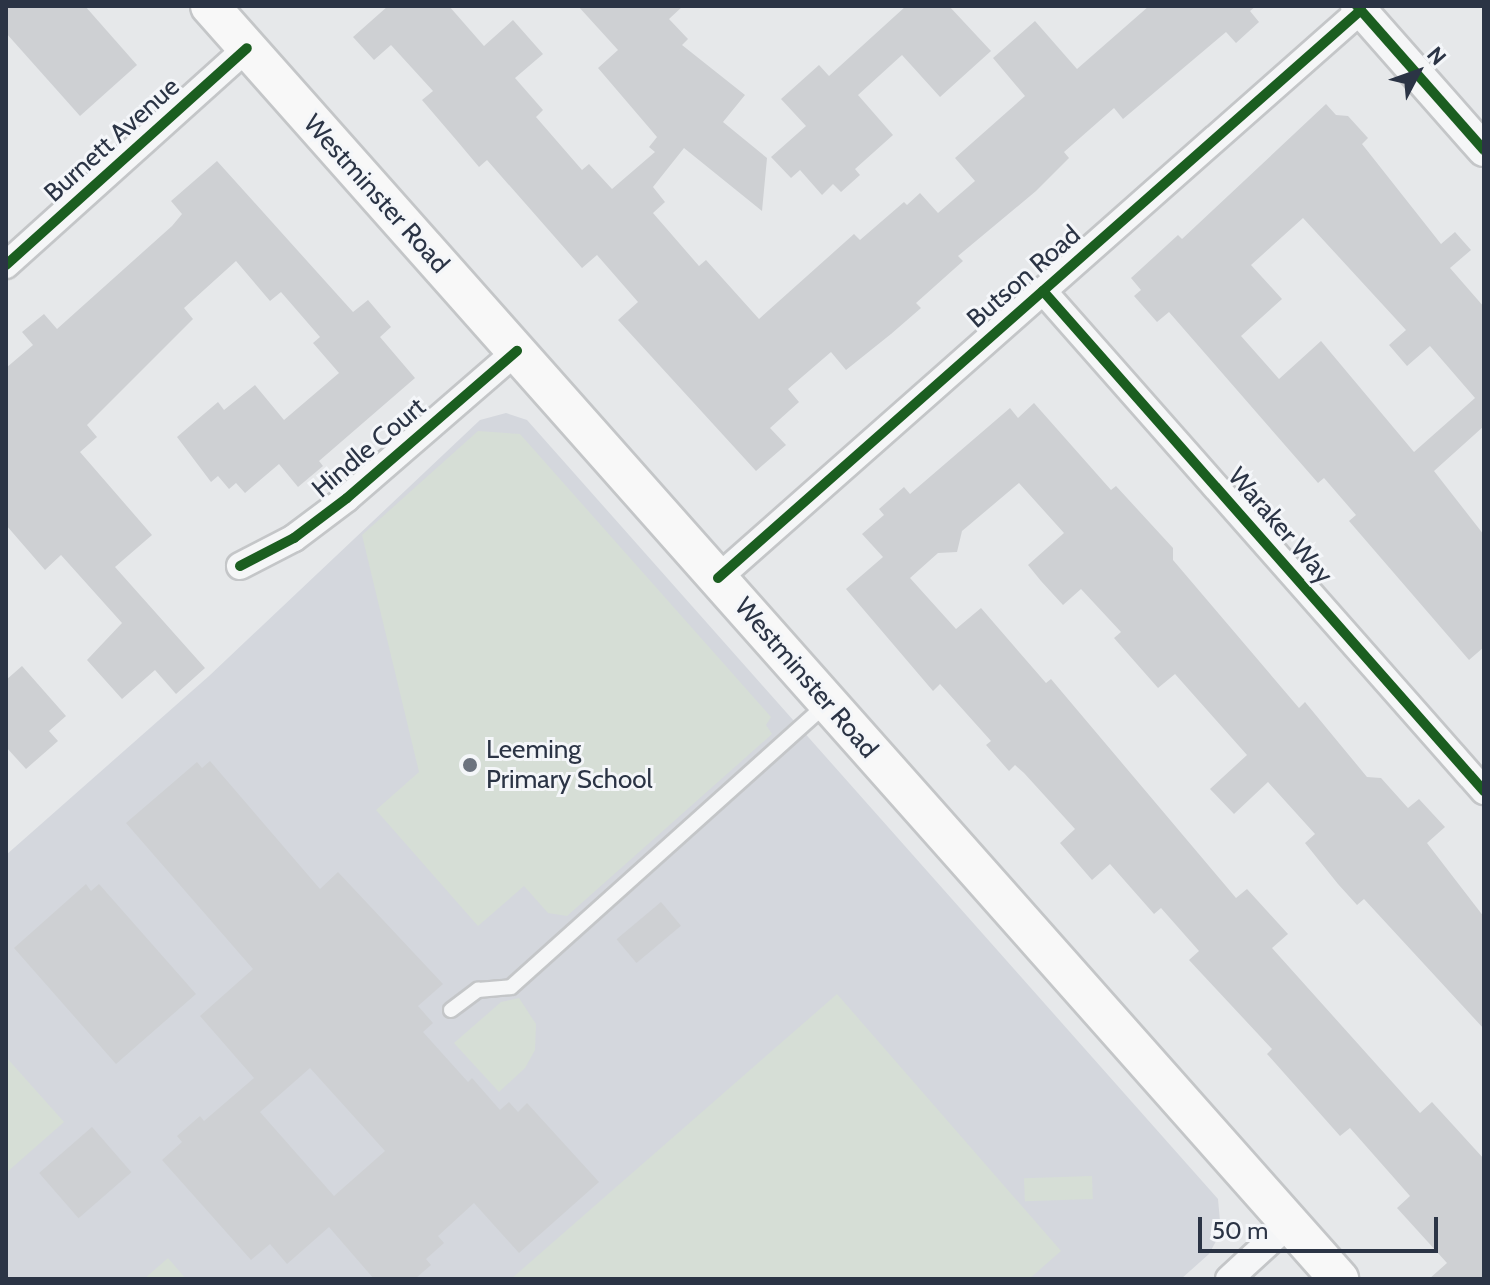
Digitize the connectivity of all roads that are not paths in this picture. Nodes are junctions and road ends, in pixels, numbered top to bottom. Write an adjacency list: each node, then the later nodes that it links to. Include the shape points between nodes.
1 (210, 6): 3 (main road, Westminster Road)
2 (1359, 8): 4 (street); 6 (street, Butson Road)
3 (247, 48): 5 (street, Burnett Avenue); 7 (main road, Westminster Road)
4 (1484, 150)
5 (6, 265)
6 (1043, 291): 9 (street, Butson Road); 11 (street, Waraker Way)
7 (517, 351): 8 (street, Hindle Court, via 347,498 294,538); 9 (main road, Westminster Road)
8 (240, 566)
9 (718, 578): 10 (main road, Westminster Road)
10 (827, 702): 12 (lane, via 511,987 478,990); 13 (main road, Westminster Road)
11 (1484, 791)
12 (451, 1010)
13 (1290, 1223): 14 (street); 15 (main road, Westminster Road)
14 (1229, 1279)
15 (1339, 1279)

